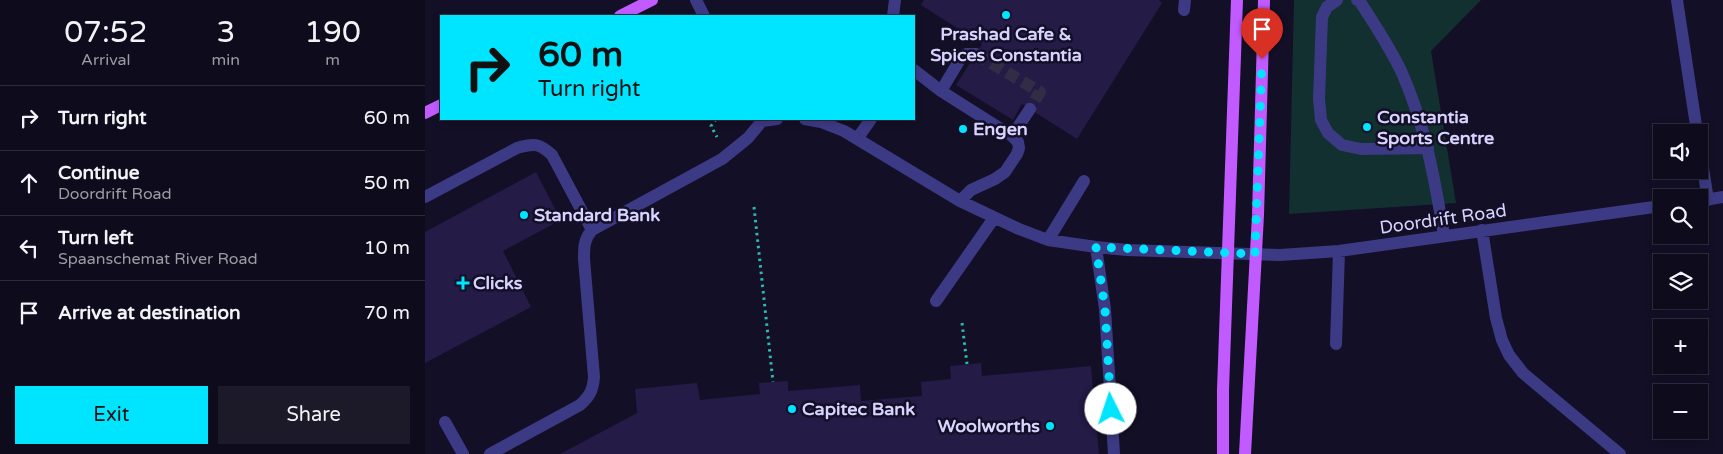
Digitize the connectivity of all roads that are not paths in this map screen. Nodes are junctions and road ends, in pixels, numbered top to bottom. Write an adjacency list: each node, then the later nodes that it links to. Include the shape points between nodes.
1 (652, 0): 9 (main road)
2 (696, 0): 10 (street)
3 (895, 0): 11 (street)
4 (1237, 0): 38 (main road)
5 (1264, 0): 39 (main road)
6 (1337, 0): 24 (street, via 1327,6 1322,17 1319,99 1321,120 1328,133 1342,145 1361,149)
7 (1357, 0): 24 (street, via 1402,72)
8 (1677, 0): 21 (street)
9 (622, 15)
10 (704, 15)
11 (893, 15)
12 (976, 54): 14 (street, via 962,56)
13 (915, 71): 14 (street)
14 (941, 91): 22 (street)
15 (440, 106): 17 (main road)
16 (1030, 110): 22 (street)
17 (425, 113)
18 (762, 120): 32 (street, via 737,148 722,159)
19 (809, 120): 23 (street, Doordrift Road, via 829,125)
20 (870, 120): 23 (street)
21 (1696, 124)
22 (1012, 136): 29 (street, via 1019,148 1005,172 971,190)
23 (857, 139): 29 (street, Doordrift Road)
24 (1428, 148): 34 (street)
25 (1084, 181): 35 (street)
26 (425, 197): 32 (street, via 517,148 541,145 552,155)
27 (1723, 197): 28 (street)
28 (1708, 199)
29 (960, 202): 31 (street, Doordrift Road)
30 (1653, 207): 33 (street, Doordrift Road)
31 (994, 218): 35 (street, Doordrift Road); 40 (street)
32 (592, 230): 44 (street, via 587,236 583,258 594,377 589,397)
33 (1482, 230): 34 (street, Doordrift Road); 48 (street, via 1496,318 1509,355 1537,386)
34 (1444, 236): 37 (street, Doordrift Road)
35 (1048, 240): 36 (street, Doordrift Road)
36 (1096, 247): 38 (street, Doordrift Road); 45 (street, via 1105,309)
37 (1339, 251): 39 (street, Doordrift Road); 41 (street)
38 (1228, 254): 39 (street, Doordrift Road); 46 (main road)
39 (1255, 254): 47 (main road)
40 (936, 301)
41 (1336, 344)
42 (445, 422): 43 (street)
43 (463, 454)
44 (490, 454)
45 (1114, 454)
46 (1223, 454)
47 (1245, 454)
48 (1620, 454)

